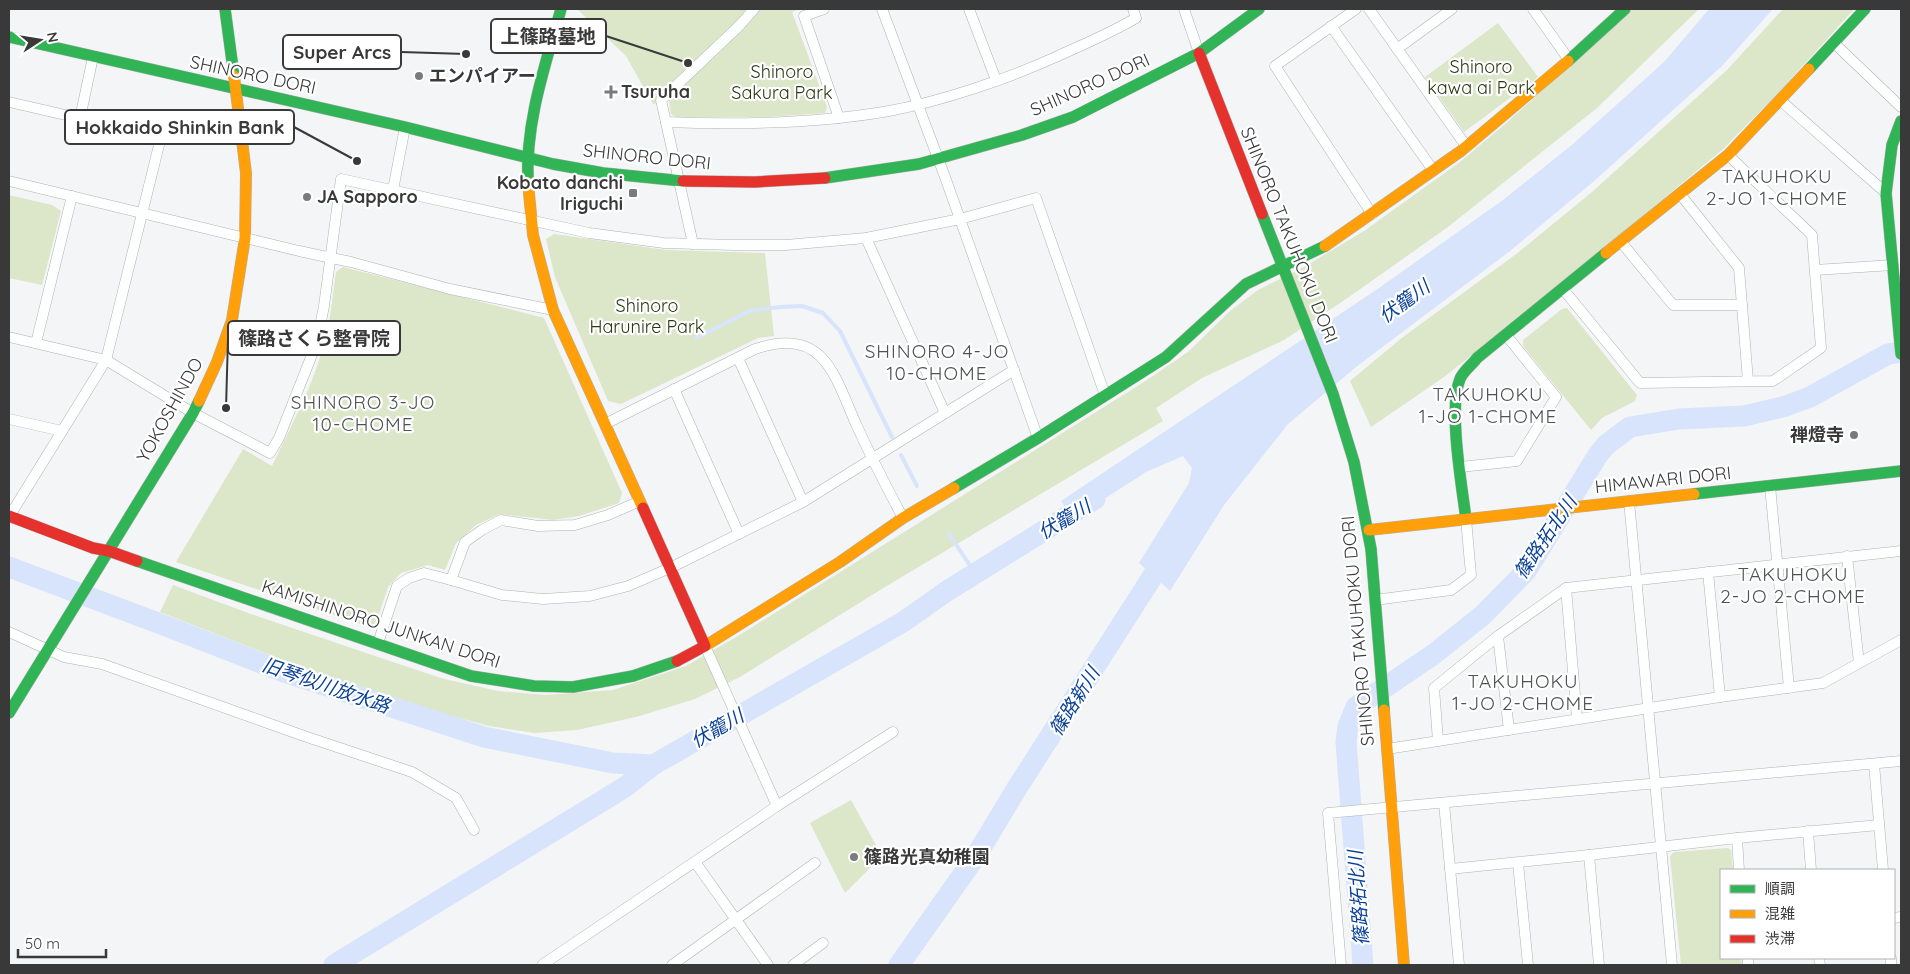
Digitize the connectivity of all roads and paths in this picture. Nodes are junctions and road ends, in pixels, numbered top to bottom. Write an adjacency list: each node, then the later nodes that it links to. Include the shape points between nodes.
1 (225, 9): 24 (street, YOKOSHINDO)
2 (561, 9): 36 (street, via 540,84)
3 (754, 9): 32 (street, via 661,100)
4 (824, 9): 30 (street, via 804,16)
5 (882, 9): 27 (street)
6 (969, 9): 23 (street)
7 (1133, 9): 23 (street, via 1136,18 1113,32 1025,71)
8 (1184, 9): 20 (street)
9 (1259, 9): 20 (street, SHINORO DORI)
10 (1356, 9): 16 (street)
11 (1369, 9): 19 (street)
12 (1452, 9): 19 (street)
13 (1533, 9): 22 (street)
14 (1625, 9): 22 (street, KAMISHINORO JUNKAN DORI)
15 (1865, 9): 18 (street)
16 (1331, 26): 38 (street); 46 (street, via 1275,66)
17 (9, 37): 21 (street, SHINORO DORI)
18 (1834, 43): 25 (street); 28 (street)
19 (1397, 48): 34 (street)
20 (1199, 53): 37 (street, SHINORO DORI, via 1073,116); 55 (street, SHINORO TAKUHOKU DORI)
21 (93, 57): 24 (street, SHINORO DORI); 29 (street)
22 (1569, 60): 34 (street, KAMISHINORO JUNKAN DORI)
23 (996, 80): 27 (street)
24 (235, 89): 33 (street, SHINORO DORI); 49 (street, YOKOSHINDO, via 246,173)
25 (1780, 100): 35 (street); 42 (street)
26 (9, 102): 29 (street)
27 (918, 104): 30 (street); 37 (street)
28 (1901, 107)
29 (80, 118): 45 (street, via 161,137)
30 (839, 118): 32 (street, via 753,124)
31 (1901, 121): 42 (street, via 1892,144)
32 (666, 122): 40 (street)
33 (405, 127): 36 (street, SHINORO DORI); 41 (street)
34 (1466, 146): 38 (street, KAMISHINORO JUNKAN DORI)
35 (1728, 155): 43 (street); 56 (street, via 1812,235)
36 (528, 157): 40 (street, SHINORO DORI, via 602,173); 47 (street)
37 (938, 160): 40 (street, SHINORO DORI, via 811,180); 48 (street)
38 (1433, 170): 46 (street, KAMISHINORO JUNKAN DORI)
39 (9, 181): 44 (street)
40 (678, 181): 52 (street)
41 (393, 190): 47 (street); 53 (street, via 341,179)
42 (1886, 193): 54 (street)
43 (1680, 194): 51 (street); 58 (street, via 1739,268)
44 (72, 196): 45 (street); 62 (street)
45 (143, 213): 49 (street); 65 (street)
46 (1372, 214): 55 (street, KAMISHINORO JUNKAN DORI, via 1326,246)
47 (530, 219): 52 (street, via 589,234); 59 (street, via 541,275)
48 (960, 219): 50 (street); 66 (street); 69 (street, via 1036,198)
49 (244, 238): 53 (street); 70 (street, YOKOSHINDO, via 232,320 217,362)
50 (866, 238): 52 (street, via 786,245); 71 (street)
51 (1621, 242): 57 (street); 58 (street, via 1673,305)
52 (693, 244)
53 (330, 257): 59 (street, via 450,289); 70 (street, via 317,342 270,453)
54 (1893, 264): 56 (street); 63 (street)
55 (1282, 268): 69 (street, KAMISHINORO JUNKAN DORI, via 1246,284 1166,357); 86 (street, SHINORO TAKUHOKU DORI, via 1333,394 1354,462)
56 (1815, 270): 67 (street, via 1821,348 1773,381)
57 (1563, 289): 60 (street); 67 (street, via 1640,383)
58 (1742, 305): 67 (street)
59 (553, 310): 73 (street)
60 (1506, 335): 77 (street, via 1477,358 1460,379 1455,402); 77 (street, via 1556,397 1517,461)
61 (9, 337): 62 (street)
62 (36, 343): 65 (street)
63 (1901, 354)
64 (738, 358): 68 (street); 76 (street, via 772,343 788,342 819,355 832,371); 82 (street)
65 (106, 360): 70 (street); 74 (street)
66 (1014, 370): 71 (street); 75 (street)
67 (1748, 381)
68 (674, 390): 73 (street); 87 (street)
69 (1105, 395): 75 (street, KAMISHINORO JUNKAN DORI)
70 (192, 413): 88 (street, YOKOSHINDO)
71 (945, 413): 76 (street)
72 (9, 419): 74 (street)
73 (605, 424): 80 (street)
74 (62, 431): 83 (street)
75 (1038, 438): 84 (street, KAMISHINORO JUNKAN DORI)
76 (872, 459): 82 (street); 84 (street)
77 (1460, 467): 85 (street)
78 (1901, 471): 79 (street, HIMAWARI DORI)
79 (1770, 486): 81 (street, HIMAWARI DORI); 91 (street)
80 (640, 501): 92 (street); 94 (street, via 608,516 575,525 538,526 501,520 465,542)
81 (1629, 501): 85 (street, HIMAWARI DORI); 95 (street)
82 (803, 502): 87 (street)
83 (9, 516): 88 (street, KAMISHINORO JUNKAN DORI)
84 (903, 518): 102 (street, KAMISHINORO JUNKAN DORI, via 840,562)
85 (1466, 519): 86 (street, HIMAWARI DORI); 97 (street, via 1471,575 1451,590)
86 (1369, 530): 97 (street, SHINORO TAKUHOKU DORI)
87 (739, 534): 92 (street)
88 (109, 551): 101 (street, KAMISHINORO JUNKAN DORI); 103 (street, YOKOSHINDO)
89 (1901, 551): 90 (street)
90 (1847, 556): 91 (street); 104 (street)
91 (1776, 564): 93 (street); 105 (street)
92 (670, 568): 94 (street, via 628,586 590,596 543,600 502,595); 102 (street)
93 (1708, 572): 95 (street); 106 (street)
94 (450, 580): 101 (street, via 424,573 397,586)
95 (1636, 580): 96 (street); 107 (street)
96 (1566, 588): 99 (street); 109 (street)
97 (1375, 600): 113 (street, SHINORO TAKUHOKU DORI)
98 (9, 632): 103 (street)
99 (1498, 636): 110 (street); 112 (street, via 1434,688)
100 (1901, 640): 104 (street)
101 (378, 643): 102 (street, KAMISHINORO JUNKAN DORI, via 471,676 557,687 610,682 692,654)
102 (705, 646): 118 (street)
103 (48, 648): 108 (street, YOKOSHINDO); 121 (street, via 64,657 102,664 412,772 456,798)
104 (1859, 663): 105 (street, via 1823,683)
105 (1788, 688): 106 (street)
106 (1720, 697): 107 (street)
107 (1648, 708): 109 (street); 116 (street)
108 (9, 713)
109 (1577, 719): 110 (street)
110 (1508, 730): 112 (street)
111 (893, 732): 118 (street)
112 (1438, 741): 113 (street)
113 (1387, 749): 119 (street, SHINORO TAKUHOKU DORI)
114 (1901, 762): 115 (street)
115 (1874, 764): 116 (street); 120 (street)
116 (1655, 784): 117 (street); 124 (street)
117 (1444, 803): 119 (street); 129 (street)
118 (777, 806): 126 (street)
119 (1392, 807): 139 (street, via 1328,813); 140 (street, SHINORO TAKUHOKU DORI)
120 (1879, 825): 122 (street); 132 (street)
121 (474, 830)
122 (1808, 832): 123 (street); 131 (street)
123 (1736, 838): 124 (street); 130 (street)
124 (1661, 846): 125 (street); 144 (street)
125 (1589, 855): 128 (street); 143 (street)
126 (694, 862): 133 (street); 135 (street)
127 (815, 863): 133 (street)
128 (1518, 863): 129 (street); 142 (street)
129 (1450, 869): 141 (street)
130 (1740, 869)
131 (1811, 869)
132 (1883, 869)
133 (735, 920): 136 (street); 137 (street)
134 (824, 943): 138 (street)
135 (542, 965)
136 (672, 965)
137 (768, 965)
138 (793, 965)
139 (1341, 965)
140 (1404, 965)
141 (1459, 965)
142 (1528, 965)
143 (1599, 965)
144 (1672, 965)

